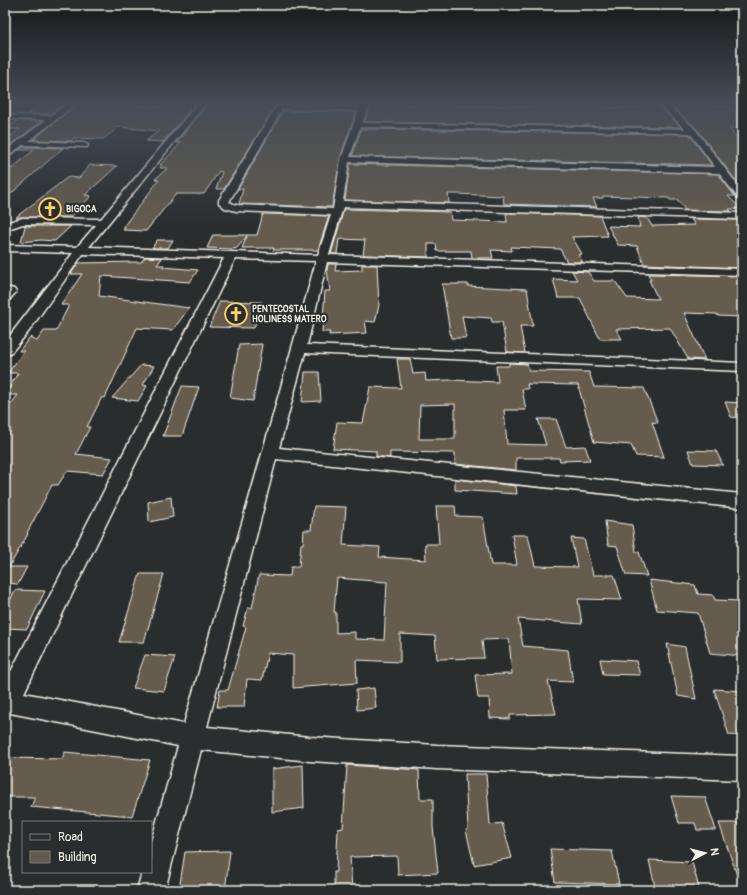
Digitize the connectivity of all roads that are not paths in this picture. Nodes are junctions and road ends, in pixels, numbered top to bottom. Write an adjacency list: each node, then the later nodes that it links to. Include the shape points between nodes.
1 (18, 144): 8 (street)
2 (58, 144): 7 (street)
3 (169, 144): 14 (street)
4 (258, 144): 12 (street, via 224,203 236,208)
5 (351, 144): 9 (street)
6 (702, 144): 10 (street)
7 (84, 145)
8 (7, 151)
9 (345, 159): 10 (street); 12 (street)
10 (722, 170): 11 (street)
11 (742, 197)
12 (337, 208): 13 (street); 19 (street)
13 (742, 216)
14 (104, 222): 15 (street, via 23,221); 17 (street)
15 (5, 227)
16 (5, 248): 17 (street)
17 (80, 250): 18 (street); 22 (street)
18 (231, 256): 19 (street); 26 (street)
19 (322, 259): 20 (street); 21 (street)
20 (742, 272)
21 (299, 349): 23 (street); 24 (street)
22 (5, 351)
23 (742, 367)
24 (270, 453): 25 (street); 27 (street)
25 (742, 501)
26 (6, 701): 27 (street)
27 (193, 737): 28 (street, via 437,758); 29 (street)
28 (742, 768)
29 (151, 890)

